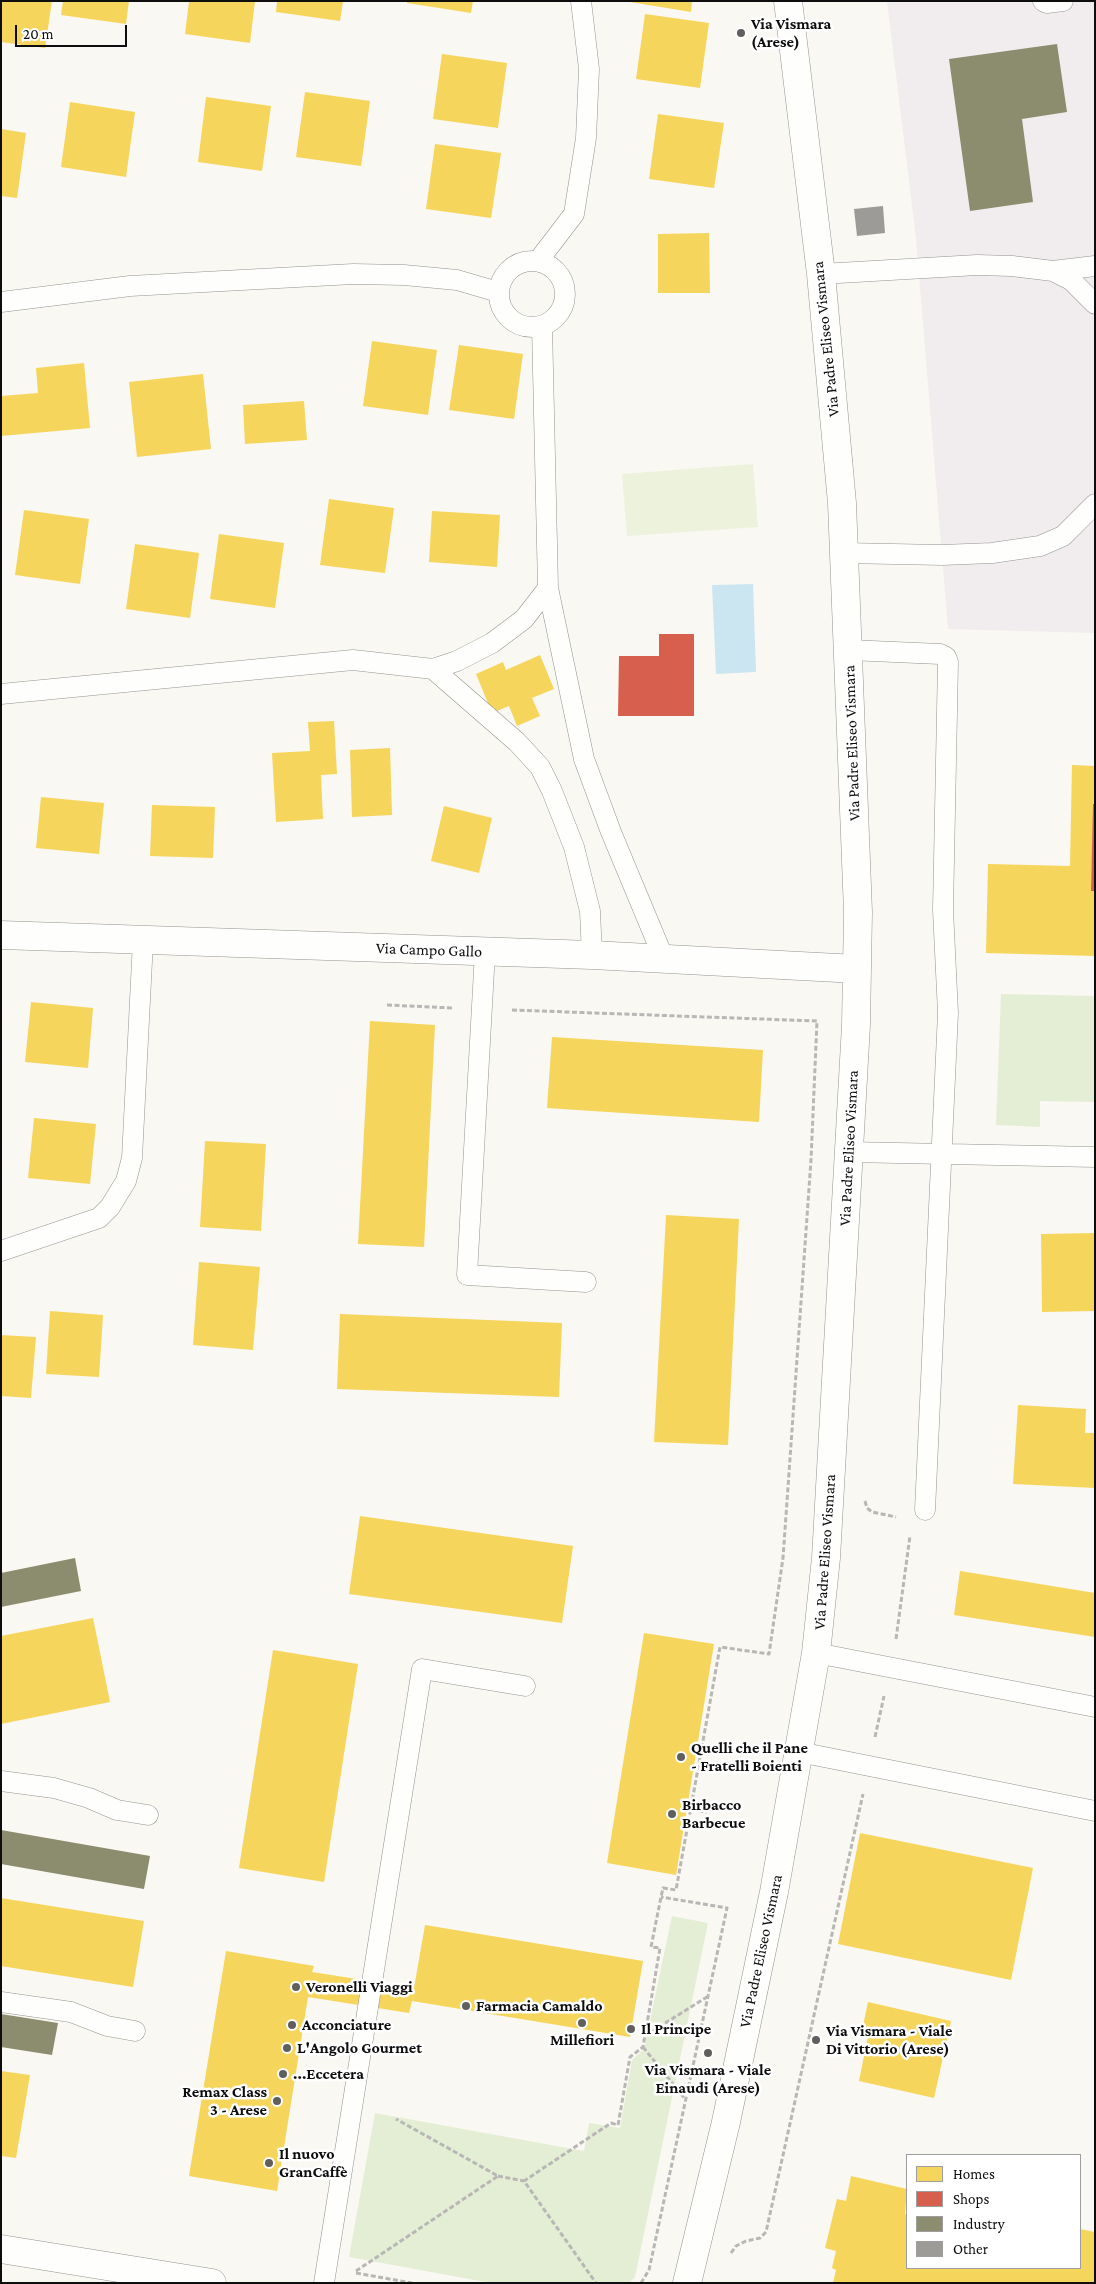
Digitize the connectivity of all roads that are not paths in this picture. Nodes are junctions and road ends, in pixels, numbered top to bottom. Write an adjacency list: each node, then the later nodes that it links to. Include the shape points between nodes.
1 (581, 1): 5 (lane, via 589,69 586,138 574,214)
2 (788, 1): 8 (street, Via Padre Eliseo Vismara)
3 (1043, 1): 4 (lane)
4 (1063, 1)
5 (538, 261): 9 (lane, via 516,264 504,276); 12 (lane, via 557,272 566,293 558,314)
6 (1095, 266): 7 (lane)
7 (1053, 271): 8 (lane, via 977,265); 11 (lane, via 1071,280)
8 (821, 274): 14 (street, Via Padre Eliseo Vismara)
9 (498, 292): 10 (lane, via 458,280 353,274 130,286); 12 (lane, via 499,303 511,320 520,326)
10 (1, 302)
11 (1095, 304)
12 (542, 326): 15 (lane)
13 (1095, 504): 14 (lane, via 1063,536 1040,546 992,553 942,555)
14 (844, 553): 16 (street, Via Padre Eliseo Vismara)
15 (548, 588): 17 (lane, via 524,619 492,643); 23 (lane, via 584,760)
16 (849, 650): 24 (street, Via Padre Eliseo Vismara); 26 (lane, via 940,654 948,662 943,910 948,1013)
17 (433, 669): 18 (lane, via 353,660); 22 (lane, via 540,766 574,847 590,911)
18 (1, 694)
19 (1, 935): 20 (street, Via Campo Gallo)
20 (143, 941): 21 (street, Via Campo Gallo); 28 (lane, via 132,1158 126,1181 99,1218)
21 (485, 952): 22 (street, Via Campo Gallo); 29 (lane, via 467,1275)
22 (592, 956): 23 (street, Via Campo Gallo)
23 (664, 959): 24 (street, Via Campo Gallo)
24 (857, 969): 25 (street, Via Padre Eliseo Vismara)
25 (848, 1152): 26 (lane); 31 (street, Via Padre Eliseo Vismara, via 826,1558)
26 (941, 1154): 27 (lane); 30 (lane)
27 (1095, 1157)
28 (1, 1251)
29 (586, 1282)
30 (925, 1510)
31 (816, 1652): 33 (lane); 34 (street, Via Padre Eliseo Vismara)
32 (525, 1686): 43 (lane, via 422,1669)
33 (1095, 1707)
34 (799, 1752): 36 (lane); 44 (street, Via Padre Eliseo Vismara, via 774,1892 726,2122)
35 (1, 1781): 37 (lane, via 54,1788 117,1810)
36 (1095, 1811)
37 (148, 1815)
38 (1, 2002): 39 (lane, via 71,2012 107,2026)
39 (135, 2031)
40 (1, 2249): 41 (street)
41 (74, 2272): 42 (street)
42 (212, 2283)
43 (324, 2283)
44 (687, 2283)

